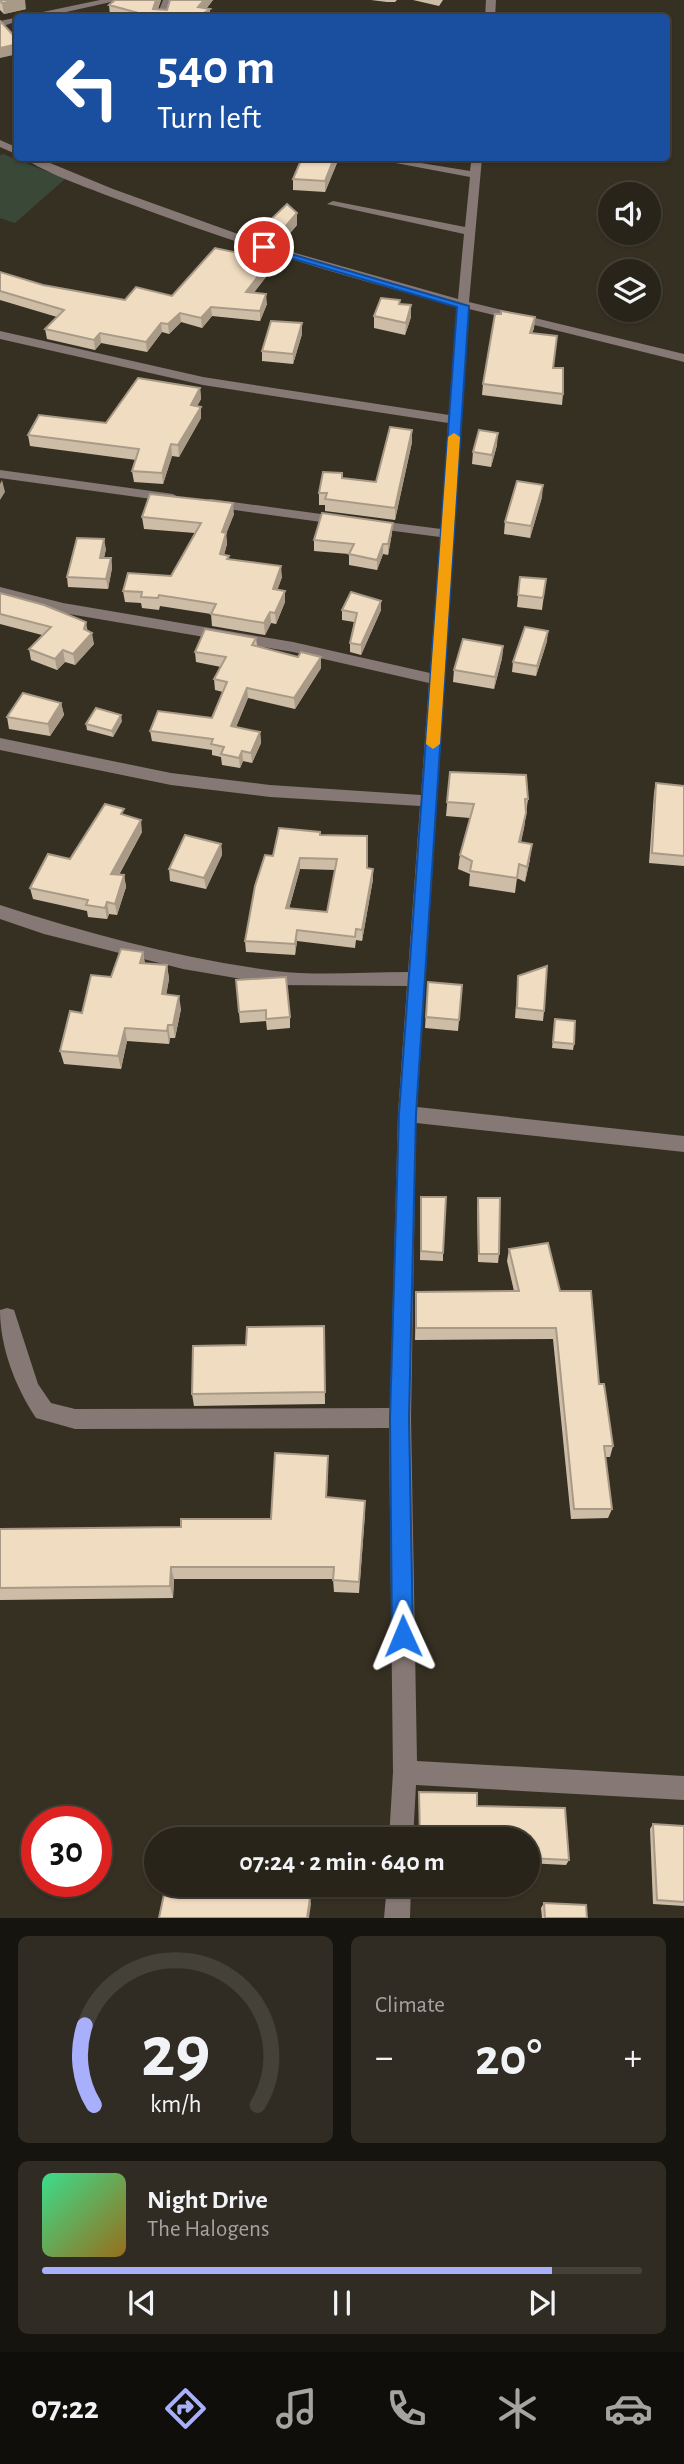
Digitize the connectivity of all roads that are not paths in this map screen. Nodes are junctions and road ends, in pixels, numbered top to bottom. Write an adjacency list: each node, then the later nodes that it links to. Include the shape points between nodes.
1 (115, 0): 2 (street)
2 (40, 14)
3 (43, 161): 11 (street, via 215,231)
4 (392, 161): 7 (street)
5 (421, 161): 7 (street)
6 (458, 161): 8 (street)
7 (410, 164): 8 (street)
8 (476, 164): 10 (street)
9 (333, 204): 10 (street)
10 (470, 232): 11 (street)
11 (463, 306): 13 (street); 14 (street)
12 (0, 335): 14 (street, via 203,381)
13 (684, 358)
14 (456, 420): 16 (street)
15 (0, 474): 16 (street)
16 (447, 534): 18 (street)
17 (0, 592): 18 (street, via 63,608 293,647)
18 (438, 680): 20 (street)
19 (0, 744): 20 (street, via 171,779 270,791)
20 (429, 801): 22 (street)
21 (0, 912): 22 (street, via 183,962 277,978)
22 (417, 979): 23 (street)
23 (407, 1114): 24 (street); 26 (street)
24 (684, 1144)
25 (7, 1317): 26 (street, via 29,1389 44,1411 75,1419)
26 (400, 1418): 27 (street)
27 (405, 1772): 28 (street); 29 (street)
28 (684, 1788)
29 (402, 1827)
30 (398, 1897): 31 (street)
31 (397, 1918)

